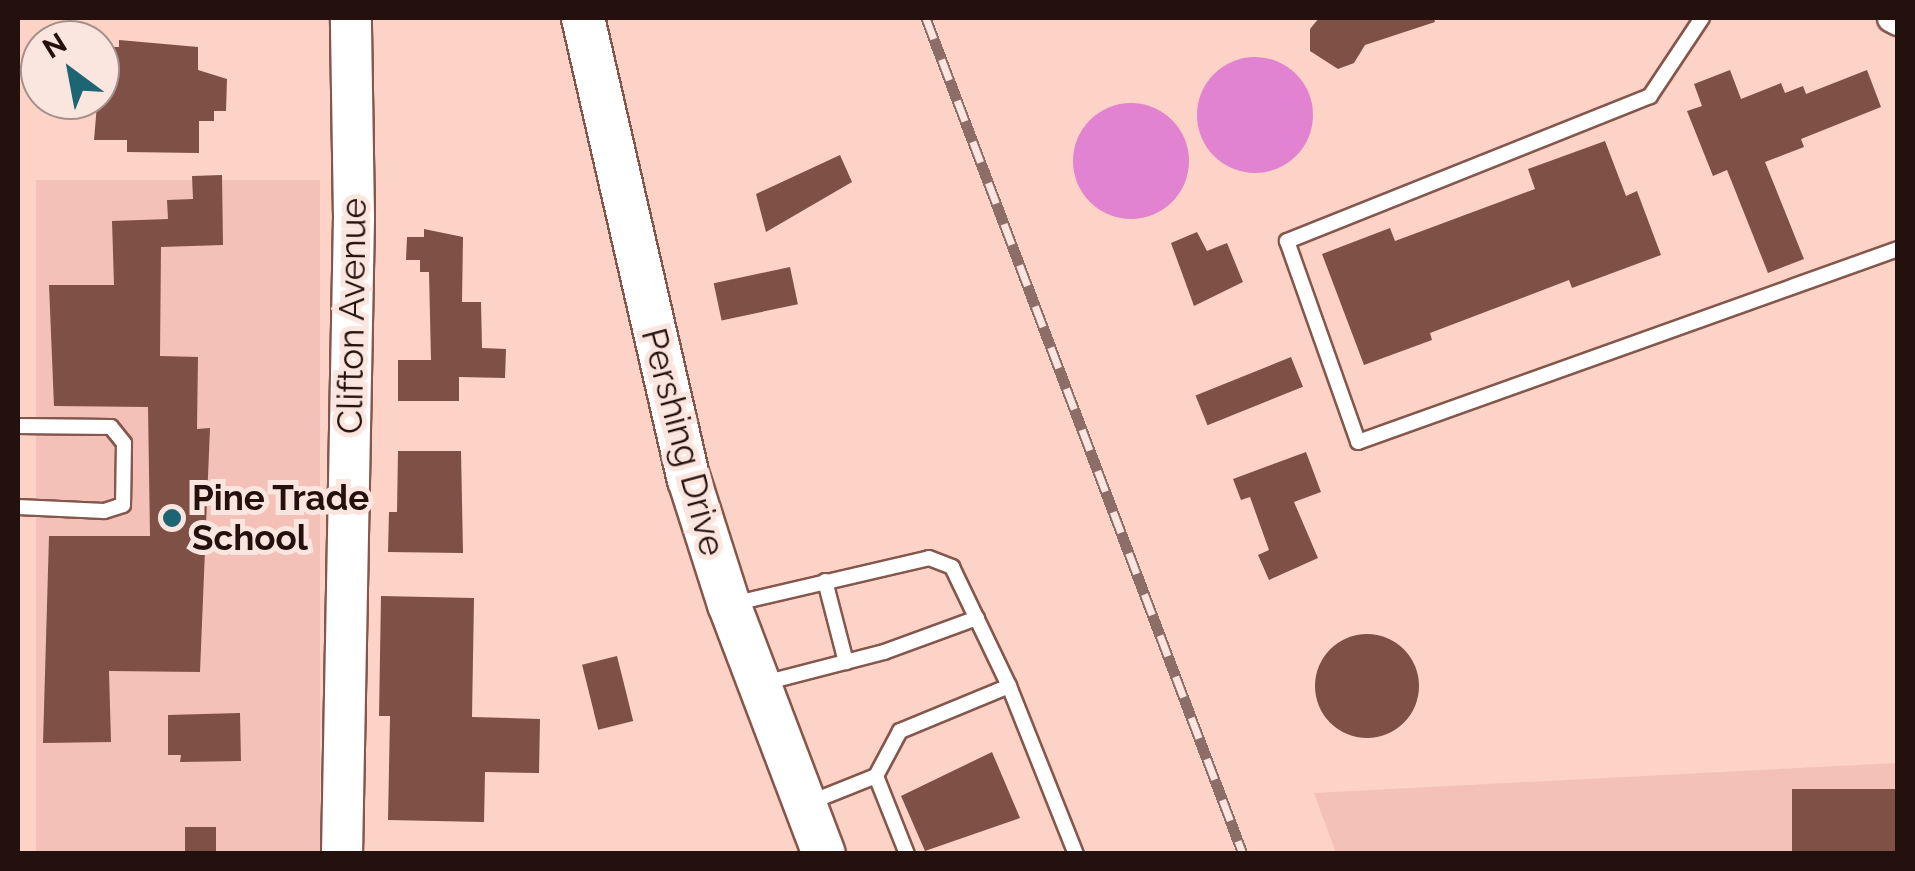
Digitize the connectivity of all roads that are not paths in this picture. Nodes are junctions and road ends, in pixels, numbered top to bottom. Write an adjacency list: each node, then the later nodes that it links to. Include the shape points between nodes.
1 (351, 18): 15 (main road, Clifton Avenue, via 354,218)
2 (583, 18): 8 (main road, Pershing Drive, via 689,479)
3 (1702, 18): 4 (lane, via 1650,96 1287,241 1358,442)
4 (1898, 249)
5 (18, 426): 6 (lane, via 111,427 124,443 124,505 104,511)
6 (18, 507)
7 (824, 581): 8 (lane); 9 (lane, via 929,558 952,567); 10 (lane)
8 (729, 604): 11 (main road, Pershing Drive)
9 (977, 618): 10 (lane); 12 (lane)
10 (846, 662): 11 (lane)
11 (758, 684): 14 (main road, Pershing Drive)
12 (1010, 686): 13 (lane, via 900,731); 18 (lane)
13 (876, 776): 14 (lane); 17 (lane)
14 (807, 804): 16 (main road, Pershing Drive)
15 (342, 854)
16 (824, 854)
17 (907, 854)
18 (1076, 854)

